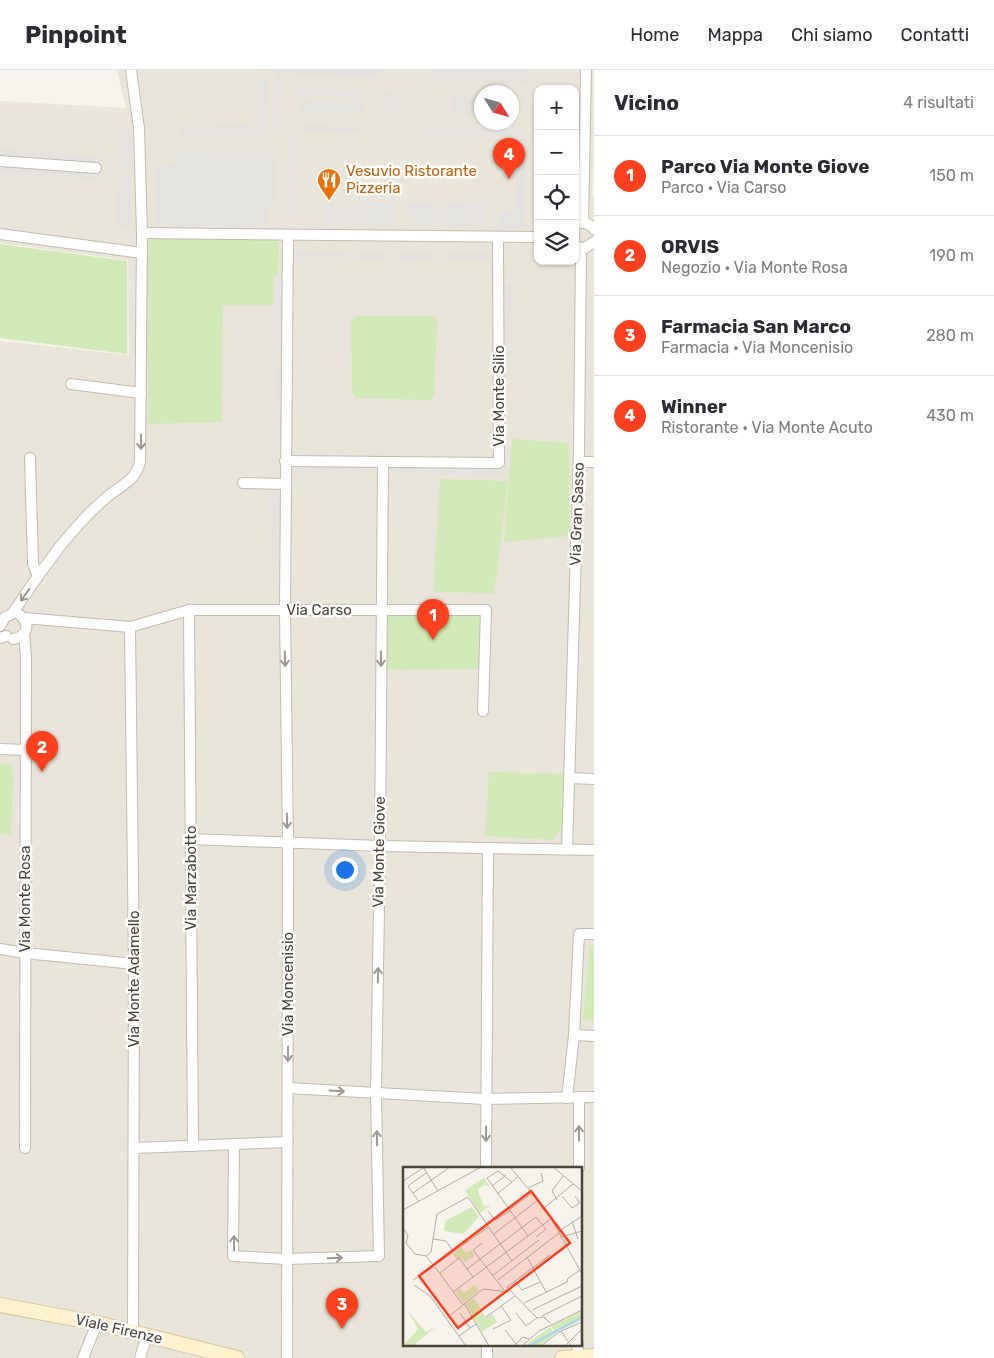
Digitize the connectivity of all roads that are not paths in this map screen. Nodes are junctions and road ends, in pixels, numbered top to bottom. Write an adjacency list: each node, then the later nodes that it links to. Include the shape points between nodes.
1 (131, 70): 7 (street, via 139,128)
2 (586, 70): 5 (street)
3 (0, 161): 4 (street)
4 (96, 168)
5 (579, 223): 6 (street, via 591,225)
6 (594, 229)
7 (142, 233): 9 (street); 14 (street)
8 (0, 234): 14 (street)
9 (288, 235): 10 (street); 19 (street, Via Moncenisio)
10 (498, 237): 11 (street); 20 (street, Via Monte Silio, via 499,463)
11 (534, 237)
12 (594, 242): 13 (street, via 589,247)
13 (579, 248)
14 (142, 253): 17 (street)
15 (578, 265): 21 (street, Via Gran Sasso)
16 (70, 384): 17 (street)
17 (141, 394): 25 (street, one-way to 25, via 141,455 136,475 95,509)
18 (30, 458): 25 (street, via 32,564)
19 (286, 461): 20 (street, Via Monte Silio); 24 (street, Via Moncenisio)
20 (383, 462): 28 (street, Via Monte Giove)
21 (579, 462): 22 (street); 40 (street, Via Gran Sasso)
22 (594, 462)
23 (243, 483): 24 (street)
24 (285, 484): 27 (street, Via Moncenisio)
25 (38, 577): 29 (street, one-way to 29)
26 (189, 610): 27 (street, Via Carso); 33 (street, Via Carso); 42 (street, Via Marzabotto)
27 (284, 610): 28 (street, Via Carso); 43 (street, Via Moncenisio, one-way to 43)
28 (382, 610): 37 (street, Via Carso, via 486,610); 44 (street, Via Monte Giove, one-way to 44)
29 (12, 614): 30 (street); 32 (street, via 5,617)
30 (24, 618): 31 (street, Via Carso); 34 (street)
31 (53, 622): 33 (street, Via Carso); 34 (street, Via Carso)
32 (0, 626): 35 (street)
33 (130, 627): 51 (street, Via Monte Adamello)
34 (25, 632): 35 (street, via 17,639); 36 (street, Via Monte Rosa)
35 (6, 638): 36 (street)
36 (25, 649): 39 (street, Via Monte Rosa)
37 (483, 711)
38 (0, 749): 39 (street)
39 (26, 750): 50 (street, Via Monte Rosa)
40 (570, 778): 41 (street); 46 (street, Via Gran Sasso)
41 (594, 779)
42 (191, 839): 43 (street); 62 (street, Via Marzabotto)
43 (288, 844): 44 (street); 54 (street, Via Moncenisio, one-way to 54)
44 (380, 846): 45 (street); 55 (street, Via Monte Giove, one-way to 44)
45 (488, 849): 46 (street); 59 (street)
46 (568, 849): 47 (street)
47 (594, 850)
48 (594, 934): 52 (street, via 579,934)
49 (0, 949): 50 (street)
50 (25, 954): 51 (street); 63 (street, Via Monte Rosa)
51 (134, 964): 64 (street, Via Monte Adamello)
52 (574, 1035): 53 (street); 58 (street)
53 (594, 1036)
54 (288, 1088): 55 (street, one-way to 55); 60 (street, Via Moncenisio)
55 (376, 1093): 59 (street); 67 (street, Via Monte Giove, one-way to 55, via 379,1256)
56 (579, 1097): 57 (street); 58 (street); 66 (street, one-way to 56)
57 (594, 1097)
58 (567, 1098): 59 (street)
59 (485, 1099): 65 (street, one-way to 65)
60 (288, 1142): 61 (street); 67 (street, Via Moncenisio)
61 (234, 1144): 62 (street); 67 (street, one-way to 61, via 233,1256)
62 (193, 1146): 64 (street)
63 (25, 1148)
64 (134, 1148): 70 (street, Via Monte Adamello)
65 (486, 1167)
66 (579, 1167)
67 (286, 1260): 77 (street, Via Moncenisio)
68 (0, 1305): 69 (main road, Viale Firenze)
69 (97, 1323): 70 (main road, Viale Firenze); 74 (street)
70 (133, 1331): 71 (main road, Viale Firenze)
71 (148, 1335): 75 (street); 76 (main road, Viale Firenze)
72 (578, 1351): 73 (main road); 78 (main road)
73 (594, 1356)
74 (83, 1358)
75 (140, 1358)
76 (237, 1358)
77 (287, 1358)
78 (562, 1358)

